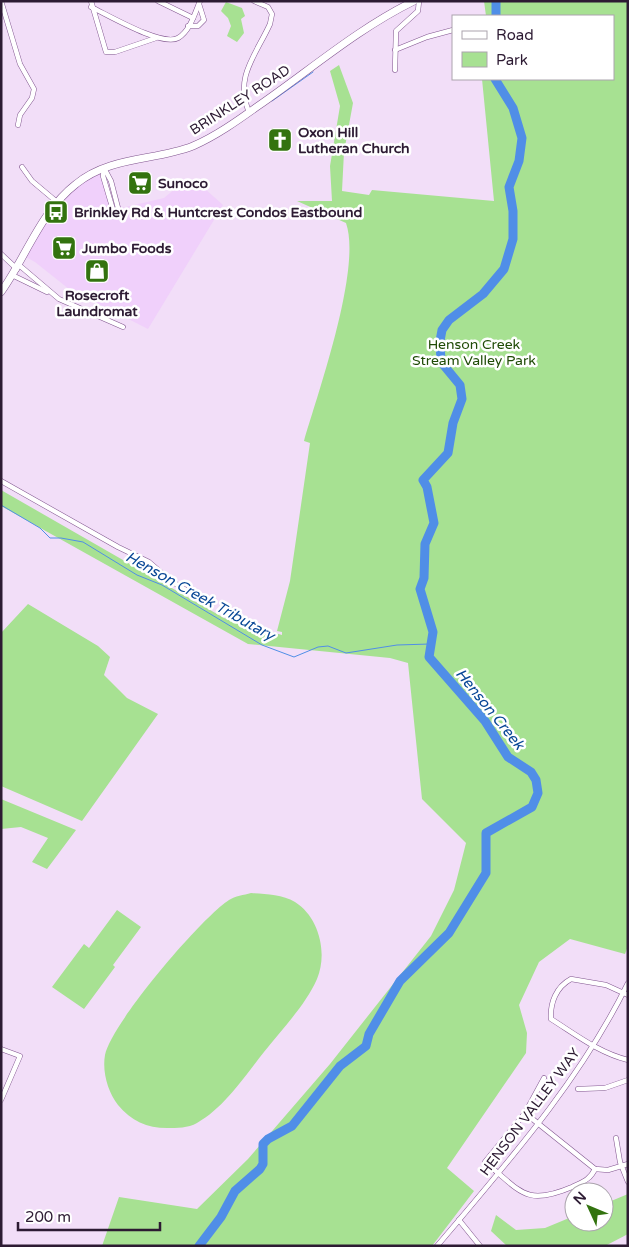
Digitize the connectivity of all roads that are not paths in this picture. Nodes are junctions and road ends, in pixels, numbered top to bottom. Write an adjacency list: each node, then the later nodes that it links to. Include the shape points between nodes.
1 (2, 1): 16 (street, via 20,64 34,89)
2 (90, 1): 8 (street)
3 (158, 1): 9 (street)
4 (254, 1): 15 (street, via 268,8 272,14 243,82 242,96)
5 (414, 1): 15 (main road, BRINKLEY ROAD, via 361,32)
6 (419, 1): 13 (street, via 418,11 396,31)
7 (200, 3): 9 (street); 10 (street, via 204,20 198,26)
8 (91, 7): 12 (street); 12 (street, via 106,52 115,52)
9 (193, 18): 10 (street)
10 (188, 26): 12 (street, via 176,39)
11 (452, 30): 13 (street)
12 (157, 37)
13 (394, 50): 14 (street)
14 (396, 70)
15 (249, 112): 18 (main road, BRINKLEY ROAD, via 185,149)
16 (18, 125)
17 (22, 167): 19 (street, via 32,181)
18 (104, 168): 19 (main road, BRINKLEY ROAD, via 79,181); 20 (street, via 111,181)
19 (57, 202): 22 (main road, BRINKLEY ROAD)
20 (115, 209)
21 (1, 254): 22 (street)
22 (16, 270): 23 (main road, BRINKLEY ROAD); 24 (street); 24 (street)
23 (1, 292)
24 (53, 295): 25 (street)
25 (123, 327)
26 (1, 481): 27 (street, via 149,562)
27 (199, 598)
28 (628, 983): 29 (street, HENSON VALLEY WAY)
29 (626, 993): 30 (street, HENSON VALLEY WAY); 30 (street, via 606,985 571,979 564,983 550,1004 551,1019)
30 (593, 1046): 32 (street); 38 (street, HENSON VALLEY WAY)
31 (1, 1049): 36 (street, via 20,1056)
32 (628, 1060)
33 (544, 1078): 37 (street)
34 (628, 1080): 35 (street, via 605,1088)
35 (578, 1089)
36 (1, 1100)
37 (525, 1112): 38 (street); 43 (street, via 485,1162)
38 (538, 1122): 42 (street); 43 (street, HENSON VALLEY WAY)
39 (616, 1138): 41 (street)
40 (628, 1164): 41 (street)
41 (621, 1167): 42 (street); 44 (street)
42 (596, 1169): 43 (street, via 587,1180 541,1198 525,1194)
43 (498, 1173): 45 (street, HENSON VALLEY WAY)
44 (628, 1182)
45 (459, 1220): 46 (street, HENSON VALLEY WAY); 47 (street)
46 (437, 1246)
47 (480, 1246)

